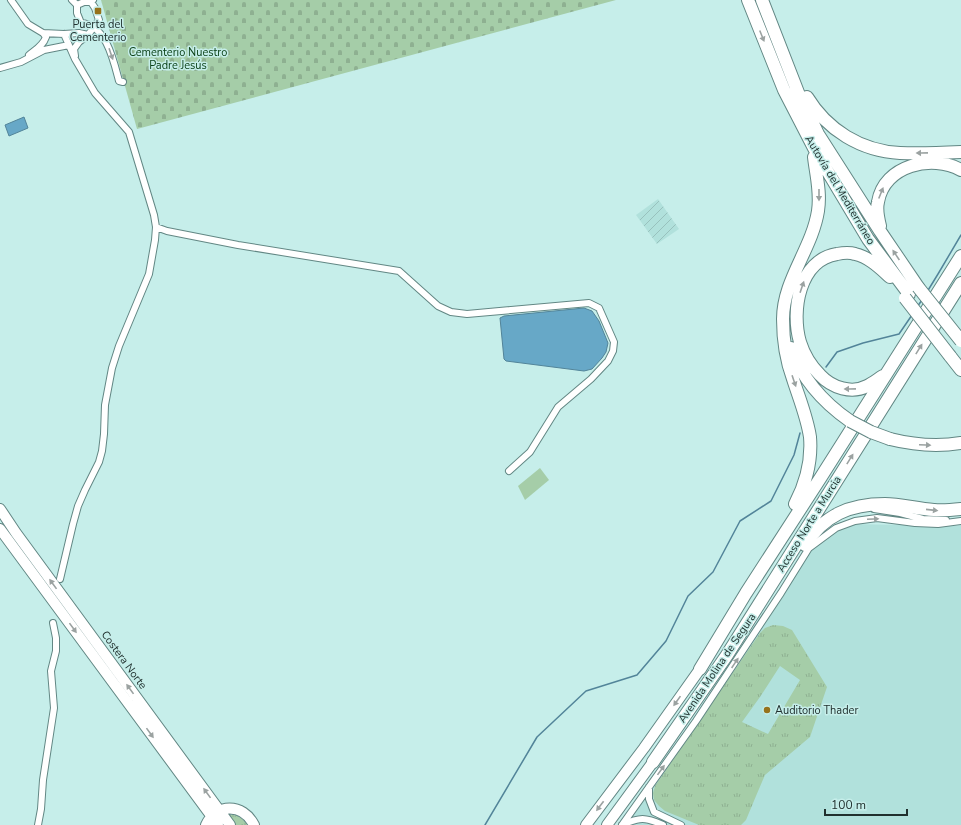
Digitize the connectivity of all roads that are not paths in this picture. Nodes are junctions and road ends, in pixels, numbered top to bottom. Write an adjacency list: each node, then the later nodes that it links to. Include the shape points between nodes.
1 (11, 0): 10 (street, via 28,24)
2 (72, 0): 6 (street)
3 (748, 0): 19 (highway, Autovía del Mediterráneo, one-way to 19)
4 (762, 0): 8 (highway, Autovía del Mediterráneo)
5 (92, 1): 6 (street); 9 (street, via 99,20)
6 (77, 5): 7 (street)
7 (81, 23): 9 (street); 11 (street)
8 (771, 26): 20 (highway, one-way to 8, via 885,152 846,137 831,126 807,98); 24 (highway, Autovía del Mediterráneo, via 818,134)
9 (94, 27): 13 (street); 18 (street, one-way to 18, via 106,41 119,81)
10 (43, 33): 12 (street); 16 (street, via 46,37 43,44)
11 (73, 33): 12 (street); 13 (street)
12 (64, 34): 14 (street)
13 (88, 35): 15 (street, via 78,42 74,49)
14 (69, 45): 15 (street); 16 (street, via 44,50)
15 (75, 59): 23 (street, via 95,93 129,132)
16 (22, 62): 17 (street)
17 (0, 68)
18 (123, 82)
19 (784, 90): 21 (highway, via 787,102); 31 (highway, Autovía del Mediterráneo, via 816,152 868,239)
20 (961, 152)
21 (814, 157): 27 (highway, via 852,222); 29 (highway, one-way to 29, via 819,191 818,211 811,235)
22 (961, 170): 24 (highway, one-way to 22, via 878,200 890,178 904,169 922,164 942,164)
23 (156, 227): 39 (street, via 238,245 399,270 438,306 451,312 467,314 589,303 599,308 614,342 608,361 558,407 530,452); 45 (street, via 149,274 112,368 105,404 102,451 78,506)
24 (880, 231): 31 (highway, Autovía del Mediterráneo, one-way to 24)
25 (961, 256): 37 (highway)
26 (961, 265): 49 (highway, Acceso Norte a Murcia)
27 (894, 281): 31 (highway); 37 (highway, one-way to 27, via 866,386 855,389 833,385 823,378 806,357 800,342 796,315 807,274 820,260 831,255 855,254 879,267)
28 (961, 283): 32 (highway, Acceso Norte a Murcia)
29 (788, 288): 38 (highway, one-way to 38, bridge, via 786,307 790,345 798,366 831,407 850,421 890,440 924,445); 46 (highway, one-way to 46, via 784,304 784,344 808,430 809,464 795,506)
30 (961, 290): 32 (highway)
31 (911, 293): 33 (highway, Autovía del Mediterráneo, bridge); 34 (highway, Autovía del Mediterráneo)
32 (945, 309): 48 (highway, Acceso Norte a Murcia, one-way to 32)
33 (961, 341)
34 (951, 354): 35 (highway, Autovía del Mediterráneo); 36 (highway)
35 (961, 363)
36 (961, 370)
37 (886, 374): 46 (highway)
38 (961, 443)
39 (509, 471)
40 (0, 509): 52 (main road, Costera Norte, one-way to 40)
41 (848, 509): 42 (highway, one-way to 42, via 885,504 935,511); 43 (street, via 876,509 923,519); 48 (highway, via 824,522 810,537 762,612)
42 (961, 509)
43 (961, 521): 51 (street, Avenida Molina de Segura, one-way to 43, via 696,721 809,548 836,528 855,521 877,518 938,524)
44 (0, 529): 52 (main road, Costera Norte, one-way to 52)
45 (60, 579)
46 (746, 593): 49 (highway)
47 (53, 623): 53 (street, via 56,638 51,671 54,708)
48 (727, 655): 50 (highway, Acceso Norte a Murcia)
49 (700, 669): 58 (main road, Avenida Molina de Segura, one-way to 58)
50 (653, 762): 59 (main road)
51 (649, 787): 60 (street, Avenida Molina de Segura); 62 (street, via 649,799 654,812)
52 (216, 813): 54 (main road); 55 (main road, Costera Norte); 56 (main road, Costera Norte); 57 (main road, via 224,809 241,811)
53 (38, 825)
54 (206, 825)
55 (218, 825)
56 (230, 825)
57 (254, 825)
58 (586, 825)
59 (607, 825)
60 (622, 825): 61 (street, via 634,820 648,819)
61 (662, 825)
62 (681, 825)

